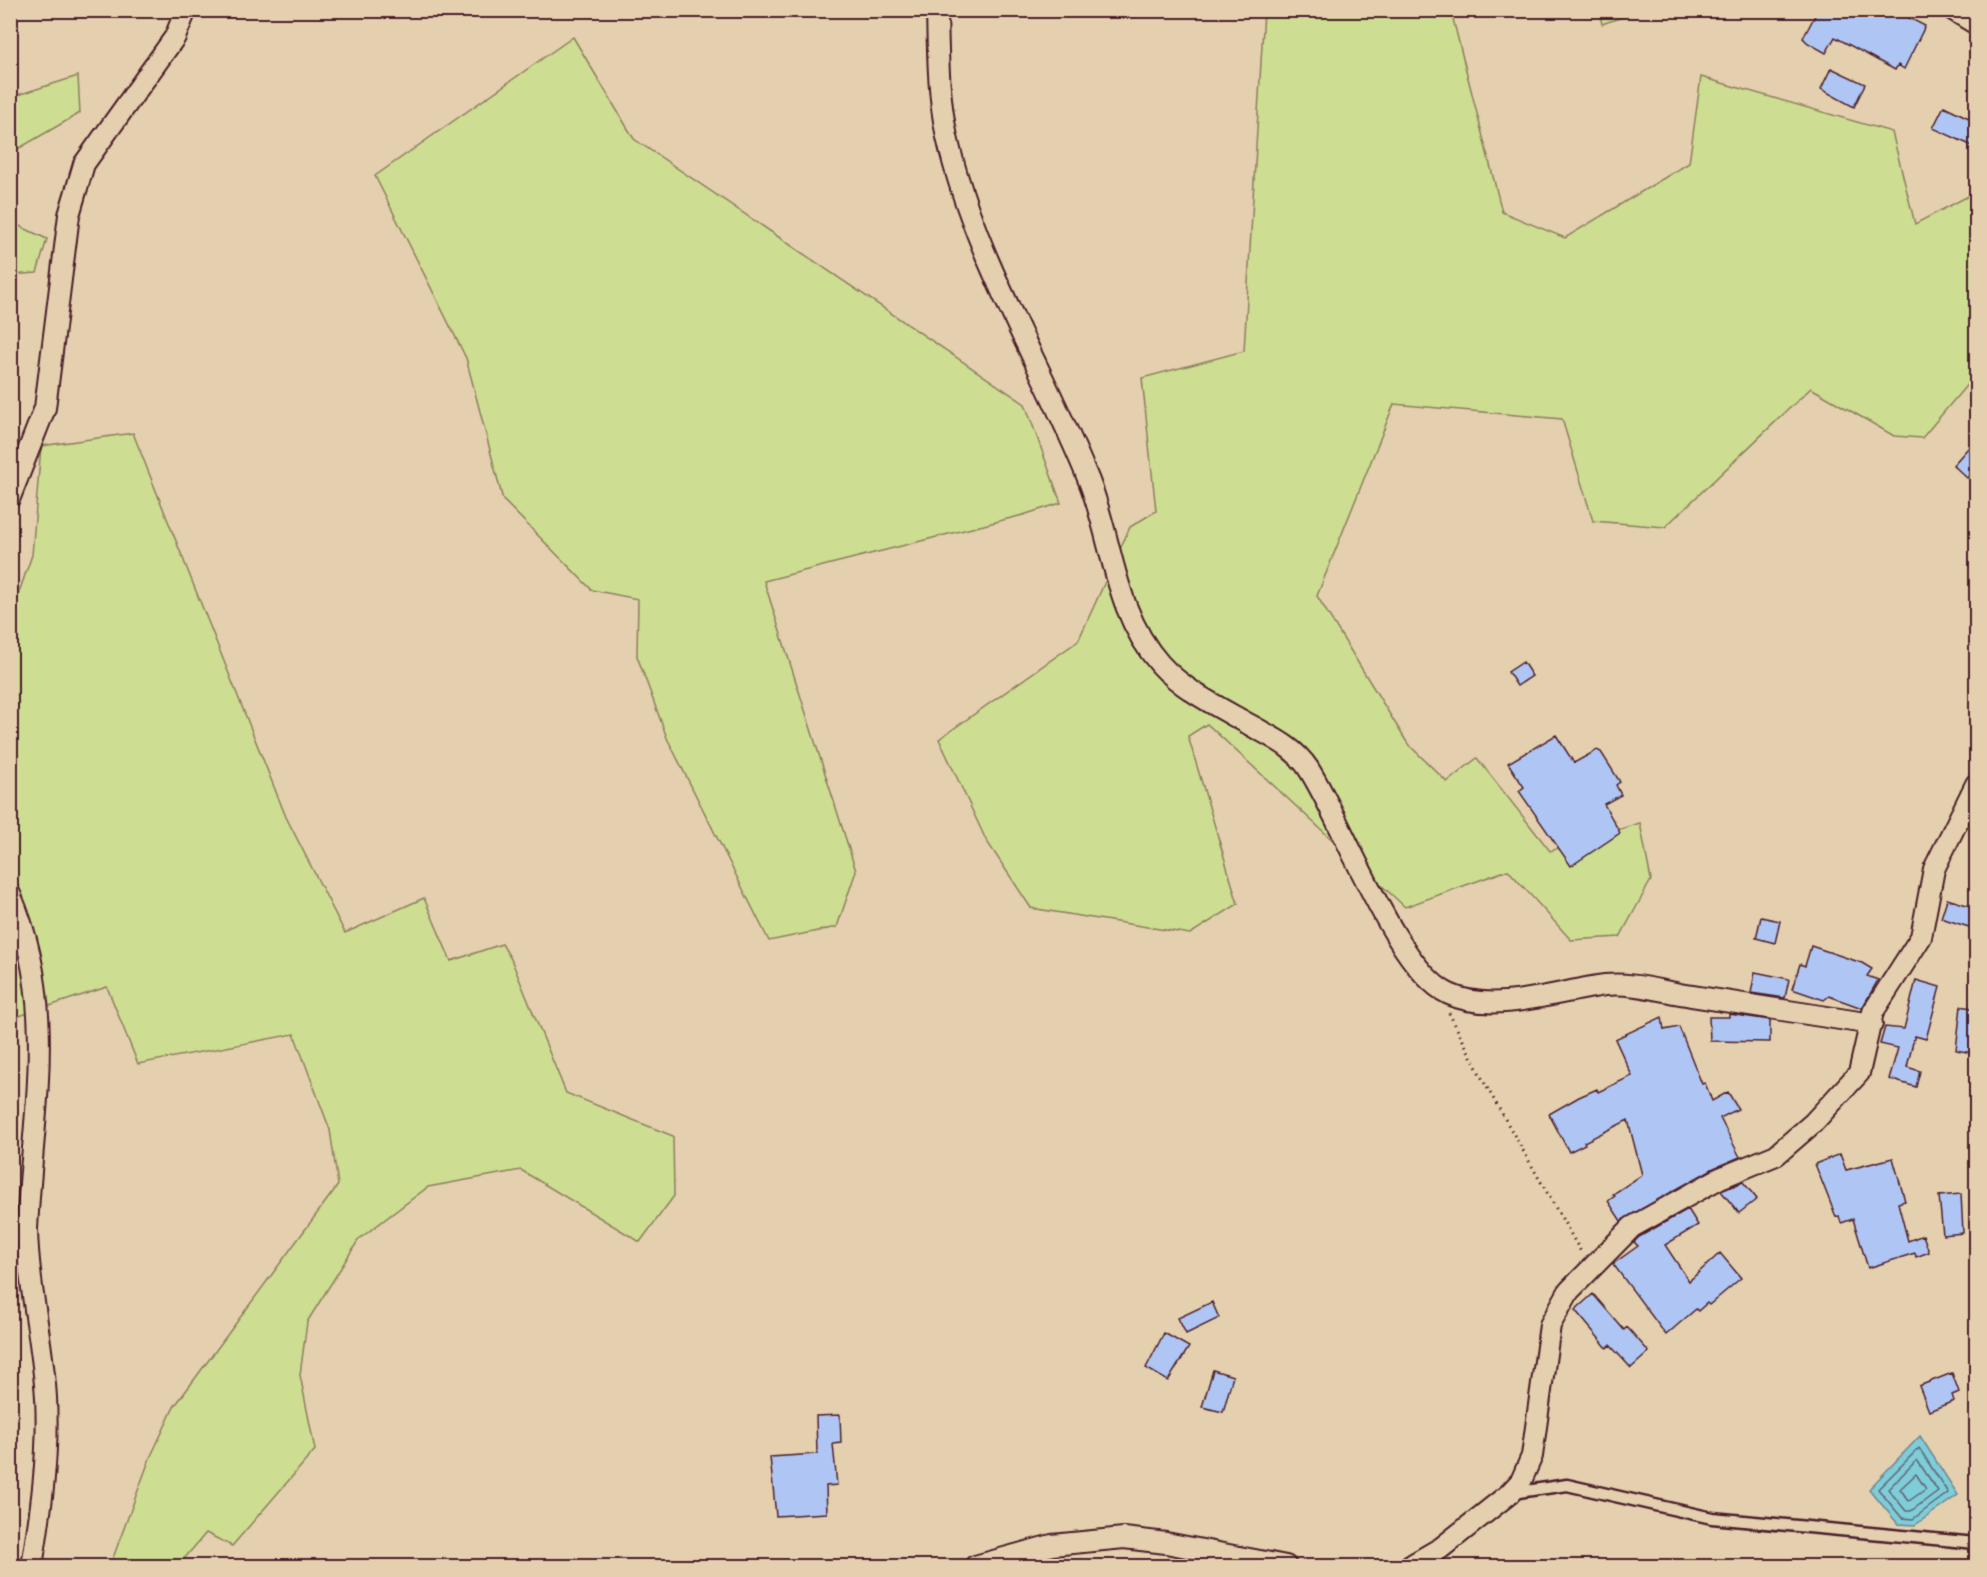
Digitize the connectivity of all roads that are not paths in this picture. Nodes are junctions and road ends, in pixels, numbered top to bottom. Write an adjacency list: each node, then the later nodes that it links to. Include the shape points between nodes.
1 (186, 10): 5 (street, via 175,37 84,164 69,215 45,408)
2 (937, 10): 8 (street, via 944,123 962,191 1003,293 1091,486 1130,618 1147,647 1170,673 1298,754 1321,790 1383,911 1414,962 1434,985 1450,995 1480,1002 1619,985)
3 (1953, 10): 4 (street)
4 (1977, 24)
5 (10, 498)
6 (1977, 784): 8 (street, via 1934,869 1921,937 1873,1012)
7 (10, 894): 11 (street, via 35,974 41,1028 27,1230 45,1385 47,1453)
8 (1872, 1024): 9 (street, via 1859,1073 1813,1123 1776,1155 1720,1178 1632,1227 1569,1291 1550,1325 1532,1456 1521,1481)
9 (1509, 1494): 10 (lane, via 1567,1485 1712,1518); 14 (street, via 1440,1548)
10 (1977, 1543)
11 (32, 1566)
12 (975, 1566): 13 (street, via 1052,1545 1124,1538)
13 (1286, 1566)
14 (1410, 1566)

